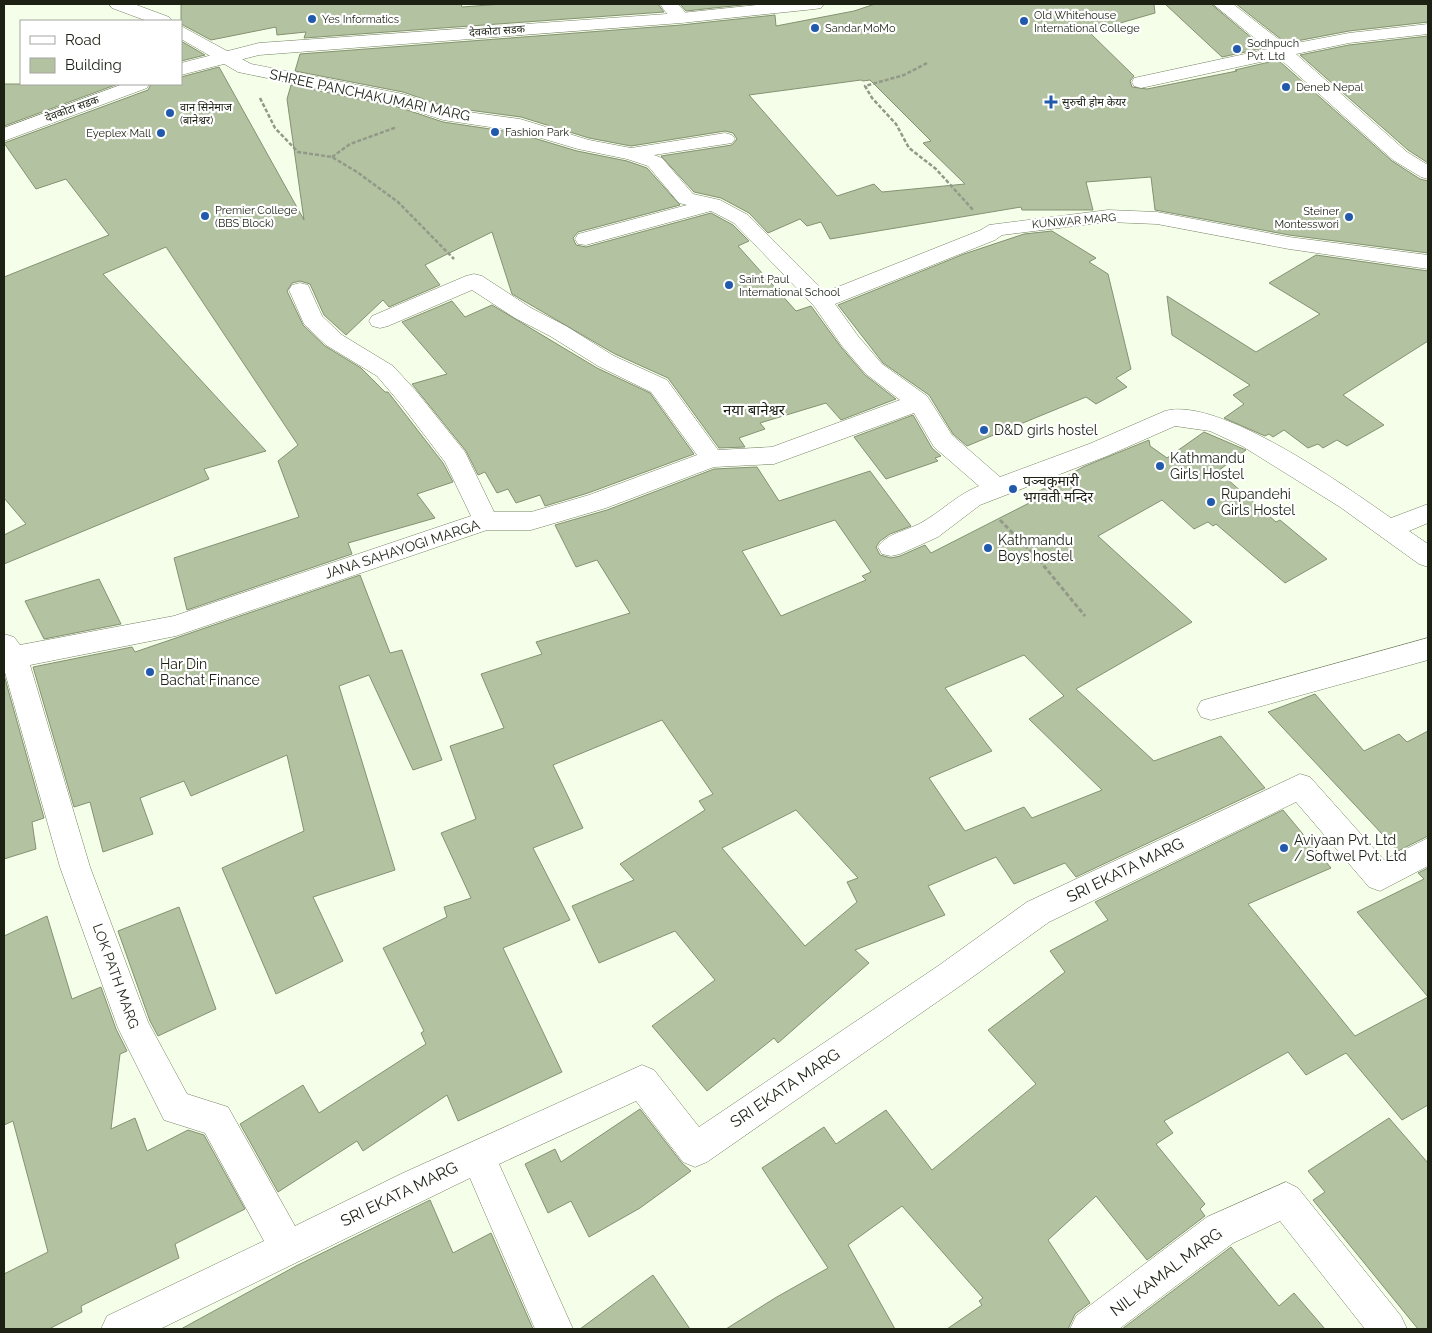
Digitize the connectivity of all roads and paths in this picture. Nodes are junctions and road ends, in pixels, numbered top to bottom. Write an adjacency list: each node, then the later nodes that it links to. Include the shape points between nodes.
1 (124, 4): 6 (street)
2 (668, 4): 5 (street)
3 (815, 4): 5 (street, देवकोटा सडक)
4 (1222, 4): 9 (street)
5 (681, 18): 10 (street, देवकोटा सडक, via 259,50)
6 (161, 20)
7 (1428, 29): 9 (street, via 1339,39)
8 (182, 32): 10 (street, SHREE PANCHAKUMARI MARG)
9 (1281, 50): 14 (street); 21 (street, via 1400,156)
10 (227, 56): 12 (street, SHREE PANCHAKUMARI MARG); 13 (street, देवकोटा सडक)
11 (927, 63): 23 (path, via 904,75 865,86 896,124 909,148 936,169 970,204)
12 (245, 68): 16 (street, SHREE PANCHAKUMARI MARG, via 403,100); 20 (path, via 275,128 298,152)
13 (182, 69)
14 (1141, 82)
15 (137, 85): 17 (street, देवकोटा सडक)
16 (443, 114): 19 (street, SHREE PANCHAKUMARI MARG, via 520,125 585,145); 20 (path, via 350,144)
17 (4, 135)
18 (725, 140): 19 (street, via 698,141)
19 (631, 154): 22 (street, SHREE PANCHAKUMARI MARG, via 655,162 686,199)
20 (332, 157): 26 (path, via 398,202)
21 (1428, 174)
22 (713, 204): 24 (street); 28 (street, SHREE PANCHAKUMARI MARG, via 741,219)
23 (988, 236): 25 (street, KUNWAR MARG, via 996,229 1108,216 1157,218 1289,243); 28 (street, KUNWAR MARG)
24 (586, 238)
25 (1428, 262)
26 (474, 281): 29 (street); 31 (street, via 606,361 659,386)
27 (300, 290): 35 (street, via 312,319 334,340 385,371 408,397 456,458)
28 (822, 300): 30 (street, SHREE PANCHAKUMARI MARG, via 874,369)
29 (380, 321)
30 (918, 402): 31 (street, JANA SAHAYOGI MARGA, via 774,455); 32 (street, SHREE PANCHAKUMARI MARG, via 943,441)
31 (712, 459): 35 (street, JANA SAHAYOGI MARGA, via 597,502 531,521)
32 (997, 488): 33 (street); 36 (street, via 1098,450 1173,417 1216,424 1251,440 1349,500)
33 (971, 499): 37 (street, via 929,530); 39 (path, via 1009,528)
34 (1428, 513): 36 (street)
35 (486, 521): 41 (street, JANA SAHAYOGI MARGA, via 176,626)
36 (1388, 529): 38 (street)
37 (892, 547)
38 (1428, 558)
39 (1085, 616)
40 (1428, 649): 42 (street)
41 (9, 650): 45 (street, LOK PATH MARG, via 75,867 134,1028 176,1108 216,1119)
42 (1211, 710)
43 (1428, 851): 44 (street, SRI EKATA MARG, via 1380,878 1300,786 1038,912 695,1150 642,1081)
44 (478, 1156): 45 (street, SRI EKATA MARG); 47 (street)
45 (288, 1250): 46 (street, SRI EKATA MARG)
46 (120, 1329)
47 (554, 1329)
48 (1089, 1329): 49 (street, NIL KAMAL MARG, via 1220,1230 1286,1200)
49 (1388, 1329)

